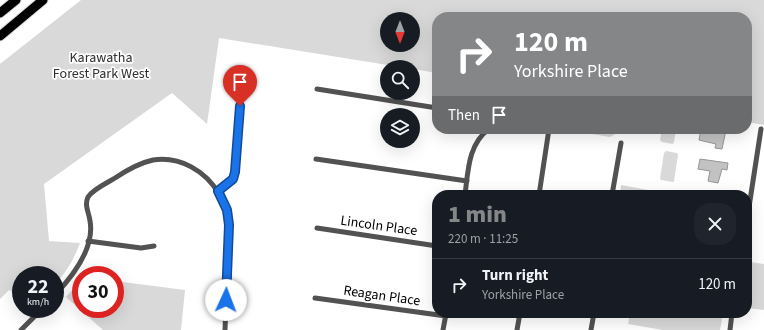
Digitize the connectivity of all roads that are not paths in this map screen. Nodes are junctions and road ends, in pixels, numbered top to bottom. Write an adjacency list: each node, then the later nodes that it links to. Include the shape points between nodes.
1 (16, 0): 3 (highway)
2 (43, 0): 4 (highway)
3 (0, 13)
4 (0, 36)
5 (317, 89): 7 (street)
6 (240, 106): 18 (street, via 235,172 233,179)
7 (432, 107)
8 (761, 128): 17 (street)
9 (482, 134): 13 (street, via 473,151)
10 (548, 134): 15 (street)
11 (621, 143): 16 (street)
12 (316, 159): 13 (street)
13 (467, 181): 14 (street)
14 (466, 190)
15 (540, 190)
16 (613, 190)
17 (752, 190)
18 (218, 191): 20 (street, via 201,172 179,161 154,160 142,163 89,196 86,202 90,221); 32 (street, via 227,210 229,225)
19 (317, 228): 21 (street, Lincoln Place)
20 (88, 241): 22 (street, via 141,248); 23 (street, via 78,267)
21 (432, 245)
22 (154, 246)
23 (64, 285)
24 (315, 298): 25 (street, Reagan Place)
25 (432, 313)
26 (33, 318): 31 (street)
27 (446, 318): 33 (street)
28 (519, 318): 34 (street)
29 (593, 318): 35 (street)
30 (731, 318): 36 (street)
31 (21, 330)
32 (225, 330)
33 (444, 330)
34 (517, 330)
35 (591, 330)
36 (730, 330)

